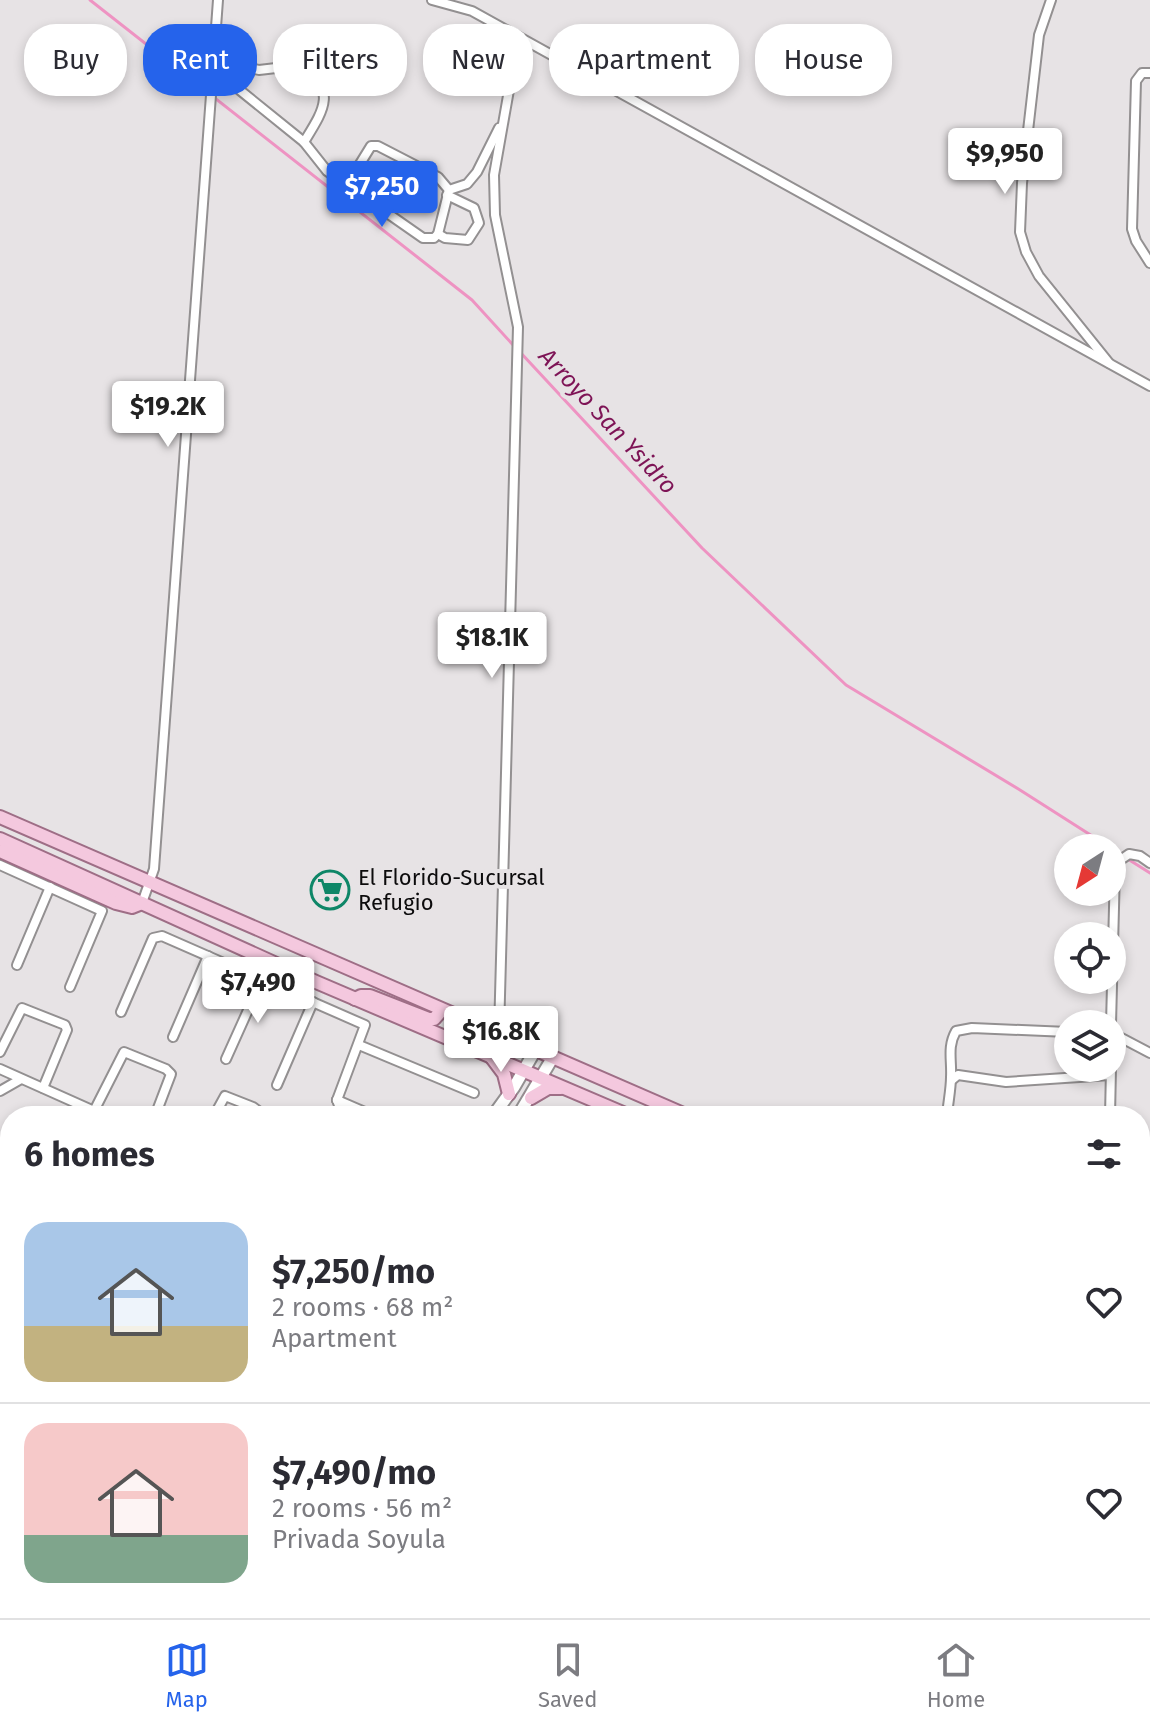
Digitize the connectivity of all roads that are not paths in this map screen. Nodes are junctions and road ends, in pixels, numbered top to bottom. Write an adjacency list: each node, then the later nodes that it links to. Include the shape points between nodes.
1 (218, 0): 4 (street)
2 (432, 0): 16 (street, via 472,11)
3 (1051, 0): 16 (street, via 1039,35 1020,232 1039,276)
4 (216, 24)
5 (257, 70): 11 (street, via 302,65 315,74 325,90 323,110)
6 (1150, 73): 15 (street, via 1136,81 1132,229)
7 (211, 96): 23 (street)
8 (247, 96): 11 (street)
9 (508, 96): 10 (street)
10 (503, 120): 13 (street, via 477,172 467,184); 36 (street, via 494,175 495,215 518,327)
11 (304, 142): 12 (street, via 327,171)
12 (347, 185): 13 (street, via 371,146 378,146 438,177); 14 (street, via 423,238)
13 (448, 192): 14 (street); 14 (street, via 474,208 479,223 468,240)
14 (438, 234)
15 (1150, 263)
16 (1110, 365): 17 (street)
17 (1150, 386)
18 (0, 817): 23 (main road)
19 (0, 839): 25 (main road)
20 (0, 851): 25 (main road, via 116,903)
21 (1150, 863): 33 (street, via 1129,854 1115,869)
22 (0, 865): 24 (street)
23 (150, 884): 25 (street); 32 (main road)
24 (50, 887): 27 (street); 29 (street, via 102,911)
25 (142, 903): 30 (main road)
26 (208, 956): 28 (street); 34 (street, via 157,935); 37 (street)
27 (17, 965)
28 (262, 979): 31 (street); 45 (street)
29 (70, 987)
30 (355, 999): 32 (main road, via 370,996 429,1019); 43 (main road)
31 (313, 1002): 39 (street, via 365,1025); 53 (street)
32 (442, 1010): 36 (main road)
33 (1111, 1010)
34 (121, 1012)
35 (1054, 1031): 51 (street, via 956,1031 951,1041)
36 (499, 1033): 40 (main road)
37 (173, 1037)
38 (1126, 1040): 42 (street)
39 (359, 1045): 57 (street); 60 (street)
40 (536, 1049): 44 (main road); 47 (street)
41 (0, 1052): 54 (street, via 22,1008 65,1025)
42 (1150, 1053)
43 (490, 1055): 47 (main road); 58 (main road, via 504,1074)
44 (553, 1057): 49 (street); 71 (main road)
45 (226, 1059)
46 (0, 1069): 50 (street)
47 (524, 1071): 49 (main road); 58 (street)
48 (1054, 1077): 51 (street, via 1006,1082 958,1075)
49 (541, 1078): 55 (main road); 59 (street)
50 (21, 1079): 54 (street); 56 (street)
51 (952, 1080): 72 (street)
52 (1110, 1082): 73 (street)
53 (277, 1085)
54 (43, 1088): 61 (street)
55 (566, 1088): 59 (main road, via 548,1088); 70 (main road)
56 (0, 1091)
57 (474, 1093)
58 (509, 1094): 68 (street)
59 (531, 1098): 69 (street)
60 (337, 1100): 66 (street); 67 (street)
61 (82, 1106)
62 (100, 1106): 63 (street, via 124,1052 171,1074)
63 (159, 1106)
64 (220, 1106): 65 (street, via 225,1096)
65 (250, 1106)
66 (339, 1106)
67 (351, 1106)
68 (500, 1106)
69 (525, 1106)
70 (607, 1106)
71 (665, 1106)
72 (947, 1106)
73 (1110, 1106)
74 (1150, 1383): 75 (highway)
75 (1150, 1412)

